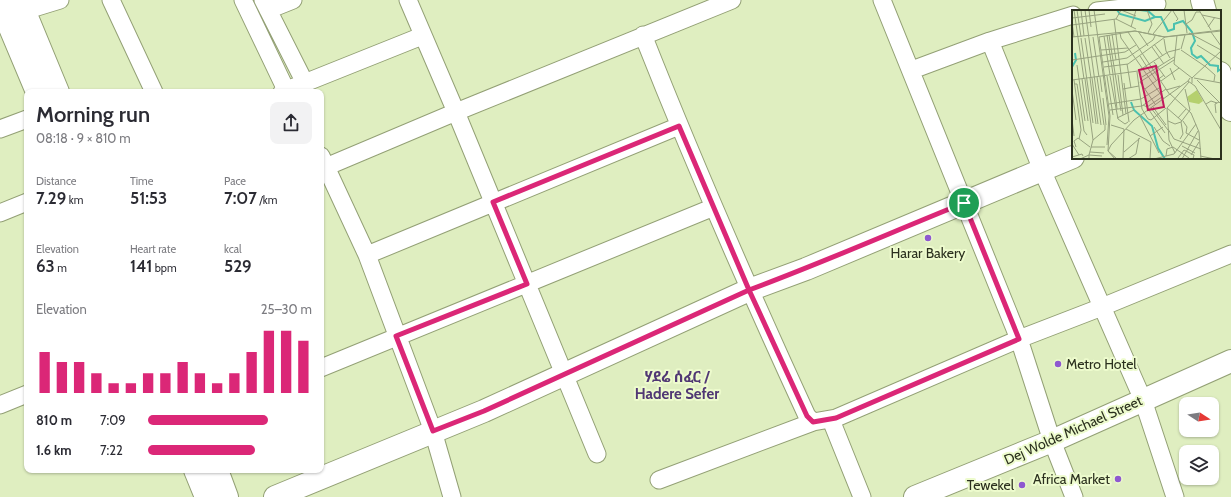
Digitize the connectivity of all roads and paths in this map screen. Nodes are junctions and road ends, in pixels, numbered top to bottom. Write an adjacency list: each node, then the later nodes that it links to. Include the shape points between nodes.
1 (60, 0): 12 (street)
2 (111, 0): 22 (street)
3 (293, 0): 8 (street)
4 (408, 0): 14 (street)
5 (732, 0): 15 (street)
6 (882, 0): 17 (street)
7 (1202, 0): 11 (street)
8 (255, 3): 19 (street); 23 (street)
9 (1157, 4): 10 (street)
10 (1106, 10)
11 (1205, 10)
12 (10, 12): 20 (street); 21 (street)
13 (1072, 15): 16 (street)
14 (422, 36): 19 (street); 26 (street)
15 (643, 36): 26 (street); 28 (street)
16 (990, 41): 17 (street); 33 (street)
17 (912, 70): 36 (street)
18 (1221, 77): 25 (street)
19 (304, 83): 24 (street)
20 (36, 89)
21 (56, 89)
22 (153, 89)
23 (284, 89)
24 (290, 89)
25 (1227, 101)
26 (456, 112): 31 (street); 34 (street)
27 (24, 120): 29 (street)
28 (679, 126): 34 (street); 37 (street)
29 (0, 129)
30 (1072, 157): 33 (street)
31 (324, 164)
32 (324, 166): 40 (street)
33 (1042, 170): 36 (street); 43 (street)
34 (493, 202): 40 (street); 41 (street)
35 (24, 203): 38 (street)
36 (964, 203): 42 (street); 45 (street)
37 (714, 207): 41 (street); 42 (street)
38 (0, 213)
39 (1231, 254): 43 (street)
40 (367, 255): 44 (street)
41 (527, 284): 44 (street); 48 (street)
42 (749, 290): 48 (street); 53 (street, via 807,416)
43 (1102, 307): 45 (street); 50 (street)
44 (396, 336): 47 (street); 54 (street)
45 (1019, 339): 52 (street); 55 (street)
46 (1231, 362): 50 (street, Dej Wolde Michael Street)
47 (324, 367)
48 (562, 374): 54 (street, via 484,411); 56 (street)
49 (24, 395): 51 (street)
50 (1143, 400): 55 (street, Dej Wolde Michael Street); 69 (street)
51 (0, 405)
52 (830, 420): 53 (street); 66 (street)
53 (813, 422): 61 (street)
54 (433, 431): 57 (street); 65 (street)
55 (1052, 441): 67 (street, Dej Wolde Michael Street); 68 (street)
56 (597, 454)
57 (324, 471)
58 (196, 473): 62 (street)
59 (218, 473): 63 (street)
60 (310, 476): 64 (street)
61 (659, 480)
62 (206, 497)
63 (227, 497)
64 (275, 497)
65 (452, 497)
66 (862, 497)
67 (915, 497)
68 (1074, 497)
69 (1175, 497)

